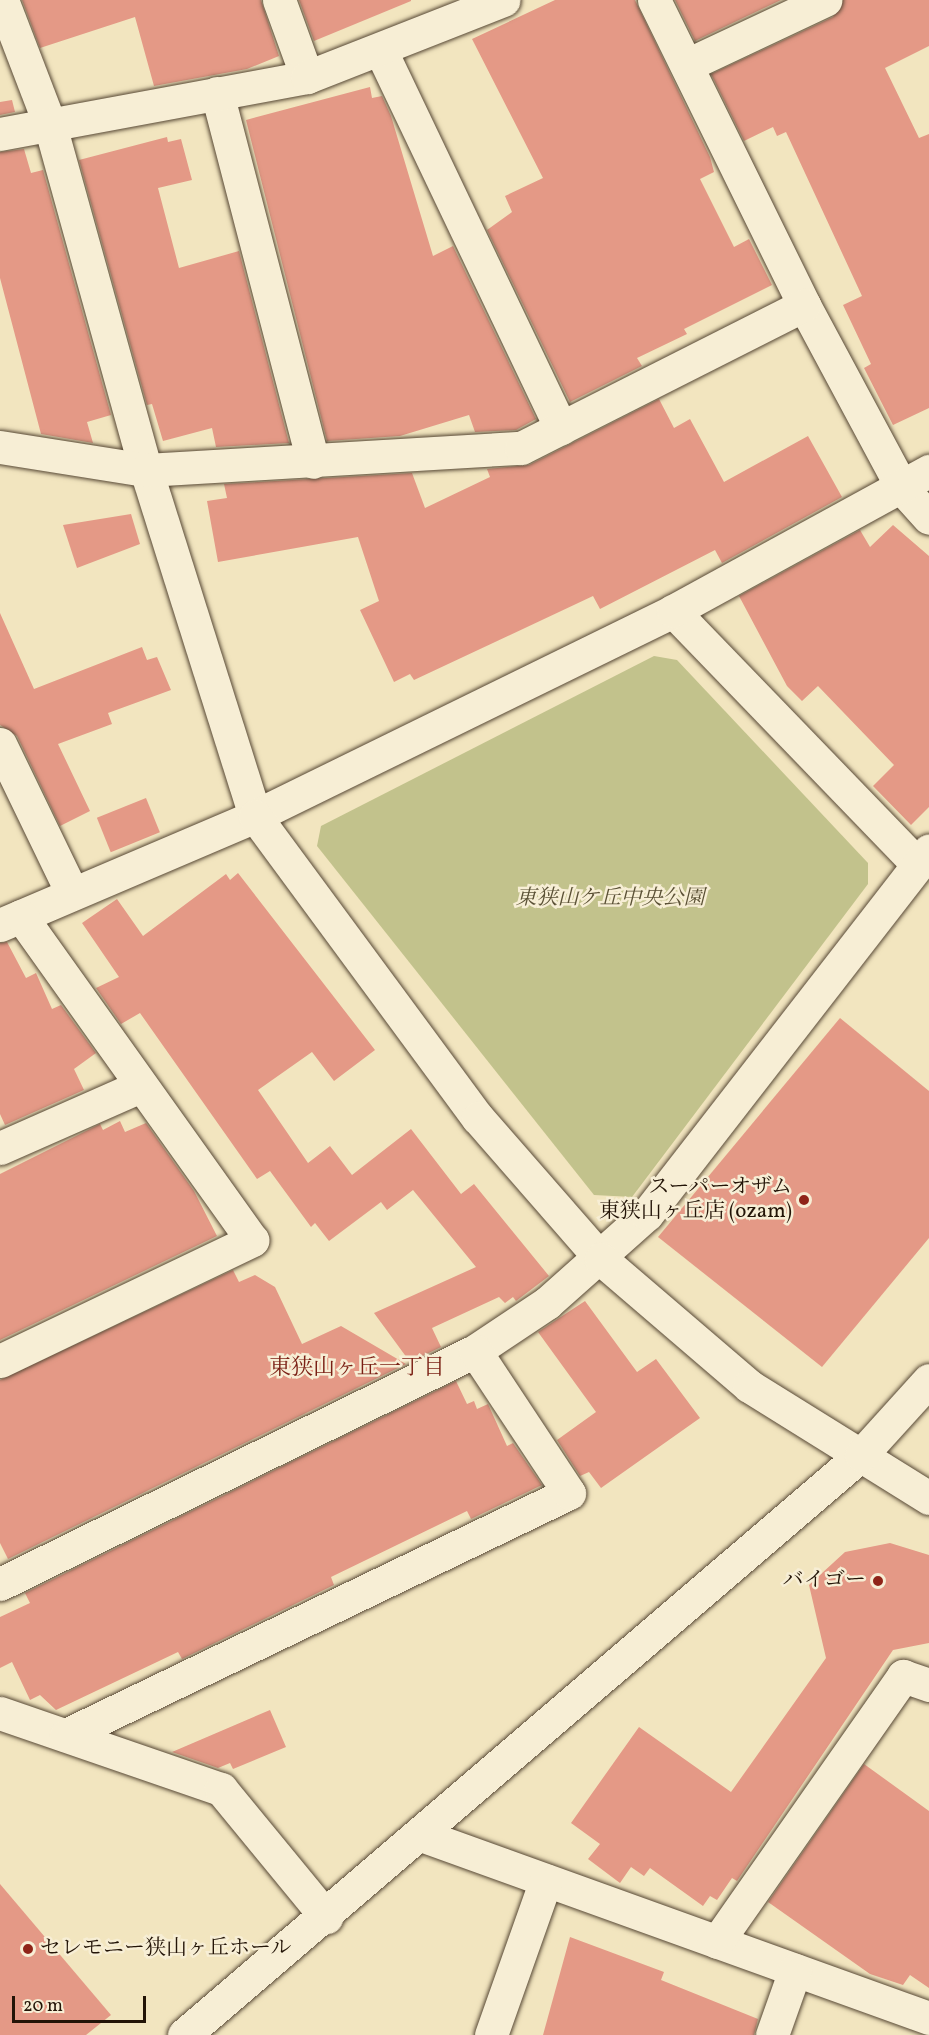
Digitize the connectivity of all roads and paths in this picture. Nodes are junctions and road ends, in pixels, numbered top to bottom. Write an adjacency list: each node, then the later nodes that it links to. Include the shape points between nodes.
1 (2, 0): 10 (street)
2 (279, 0): 8 (street)
3 (503, 0): 6 (street)
4 (654, 0): 7 (street)
5 (825, 0): 7 (street)
6 (381, 51): 8 (street); 13 (street)
7 (687, 65): 12 (street)
8 (307, 77): 9 (street)
9 (217, 93): 10 (street); 15 (street)
10 (50, 125): 11 (street); 16 (street)
11 (0, 134)
12 (804, 305): 13 (street); 17 (street)
13 (561, 428): 15 (street, via 521,448)
14 (0, 447): 16 (street)
15 (313, 462): 16 (street)
16 (146, 470): 21 (street)
17 (916, 479): 18 (street); 19 (street)
18 (929, 518)
19 (673, 610): 21 (street); 22 (street)
20 (0, 744): 23 (street)
21 (255, 816): 23 (street); 27 (street, via 478,1118)
22 (923, 858): 27 (street, via 647,1214)
23 (72, 893): 24 (street)
24 (10, 921): 25 (street)
25 (138, 1087): 26 (street); 29 (street, via 252,1240)
26 (0, 1148)
27 (601, 1260): 28 (street); 31 (street, via 749,1386)
28 (475, 1351): 33 (street); 36 (street, via 569,1492)
29 (0, 1361)
30 (929, 1380): 31 (street)
31 (861, 1455): 32 (street); 37 (street)
32 (929, 1498)
33 (0, 1584)
34 (929, 1685): 40 (street, via 903,1676)
35 (0, 1713): 36 (street)
36 (66, 1735): 39 (street, via 221,1789)
37 (420, 1835): 38 (street); 39 (street)
38 (546, 1880): 40 (street); 44 (street)
39 (326, 1917): 43 (street)
40 (717, 1942): 41 (street)
41 (795, 1970): 42 (street); 45 (street)
42 (929, 2018)
43 (184, 2035)
44 (491, 2035)
45 (772, 2035)

